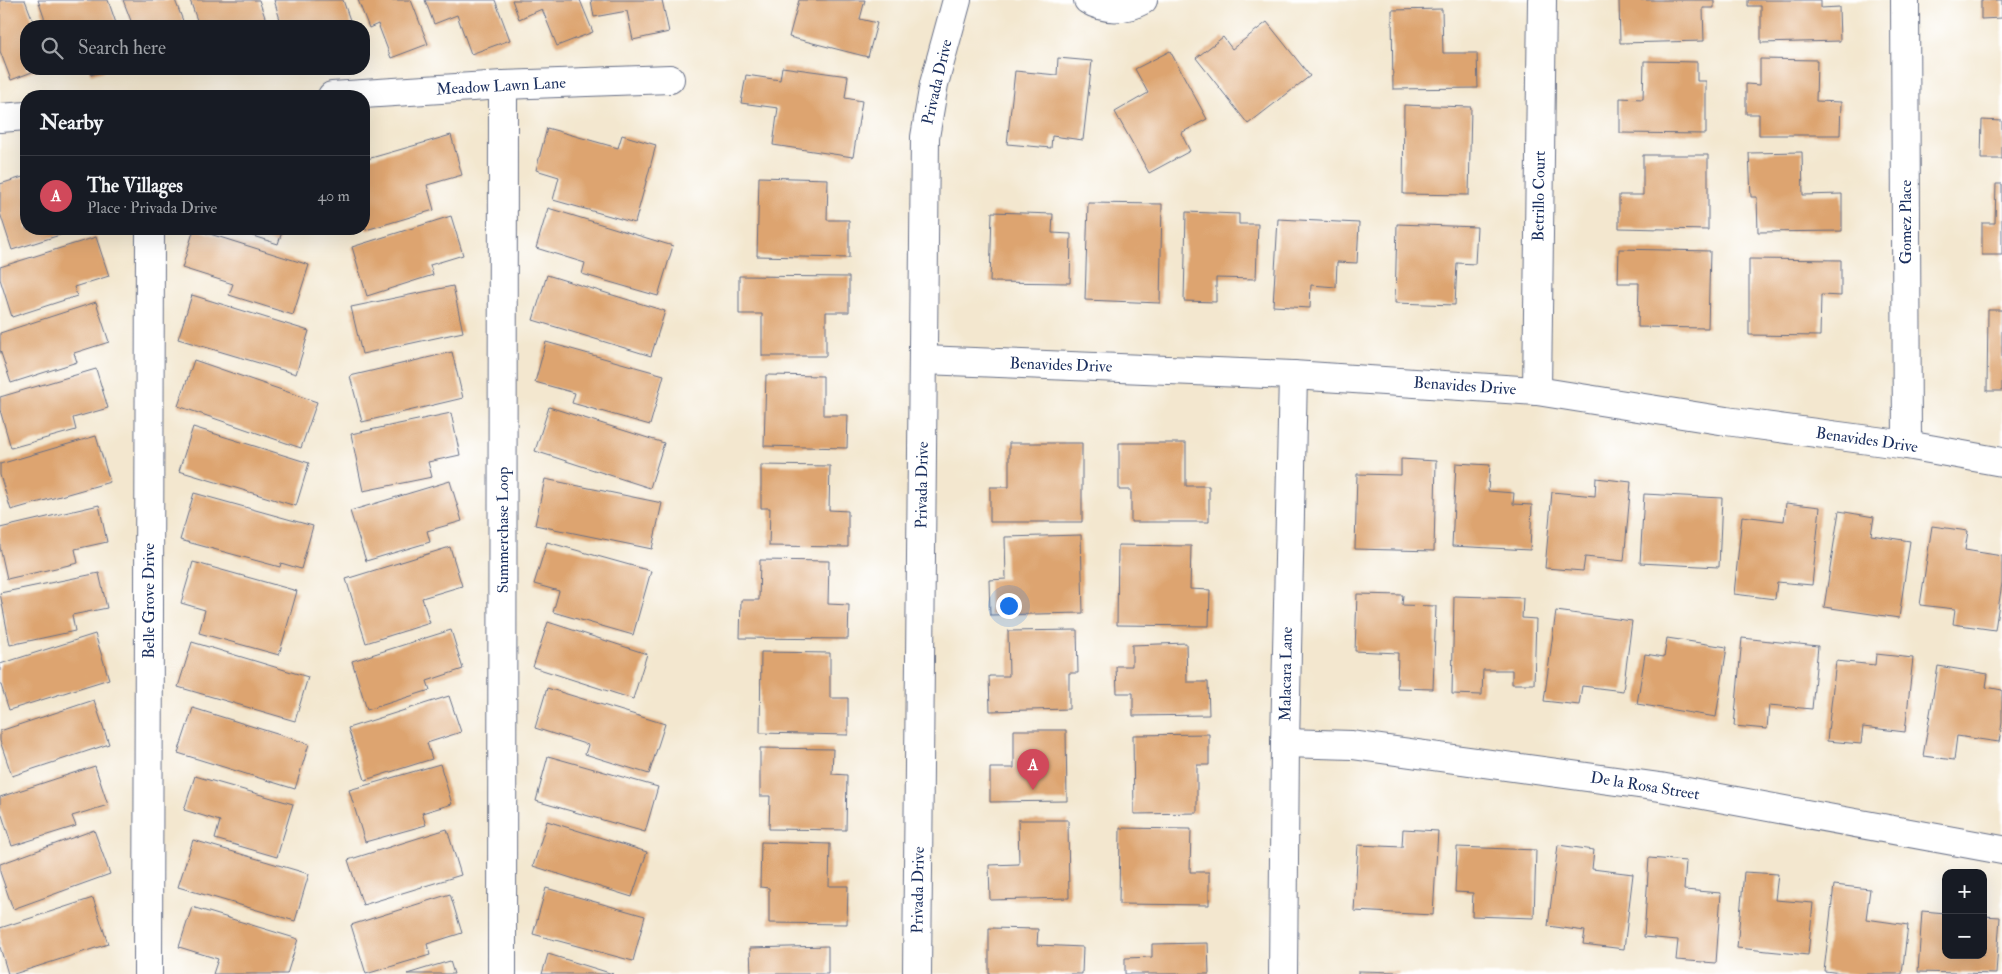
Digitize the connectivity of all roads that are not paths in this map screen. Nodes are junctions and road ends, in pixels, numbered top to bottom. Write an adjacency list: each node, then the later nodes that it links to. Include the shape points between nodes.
1 (957, 0): 12 (street, Privada Drive, via 934,84 925,137)
2 (1088, 0): 3 (street, via 1114,8)
3 (1143, 0)
4 (1542, 0): 14 (street, Betrillo Court)
5 (1905, 0): 15 (street, Gomez Place)
6 (670, 79): 7 (street, Meadow Lawn Lane)
7 (503, 85): 8 (street, Meadow Lawn Lane); 20 (street, Summerchase Loop)
8 (370, 94)
9 (20, 116): 10 (street)
10 (0, 118)
11 (150, 235): 19 (street, Belle Grove Drive)
12 (924, 360): 13 (street, Benavides Drive); 21 (street, Privada Drive)
13 (1293, 375): 14 (street, Benavides Drive); 17 (street, Malacara Lane)
14 (1537, 391): 15 (street, Benavides Drive, via 1726,421)
15 (1907, 444): 16 (street, Benavides Drive)
16 (2002, 462)
17 (1285, 743): 18 (street, De la Rosa Street, via 1352,745 1660,787); 22 (street, Malacara Lane)
18 (2002, 850)
19 (148, 974)
20 (502, 974)
21 (917, 974)
22 (1283, 974)

